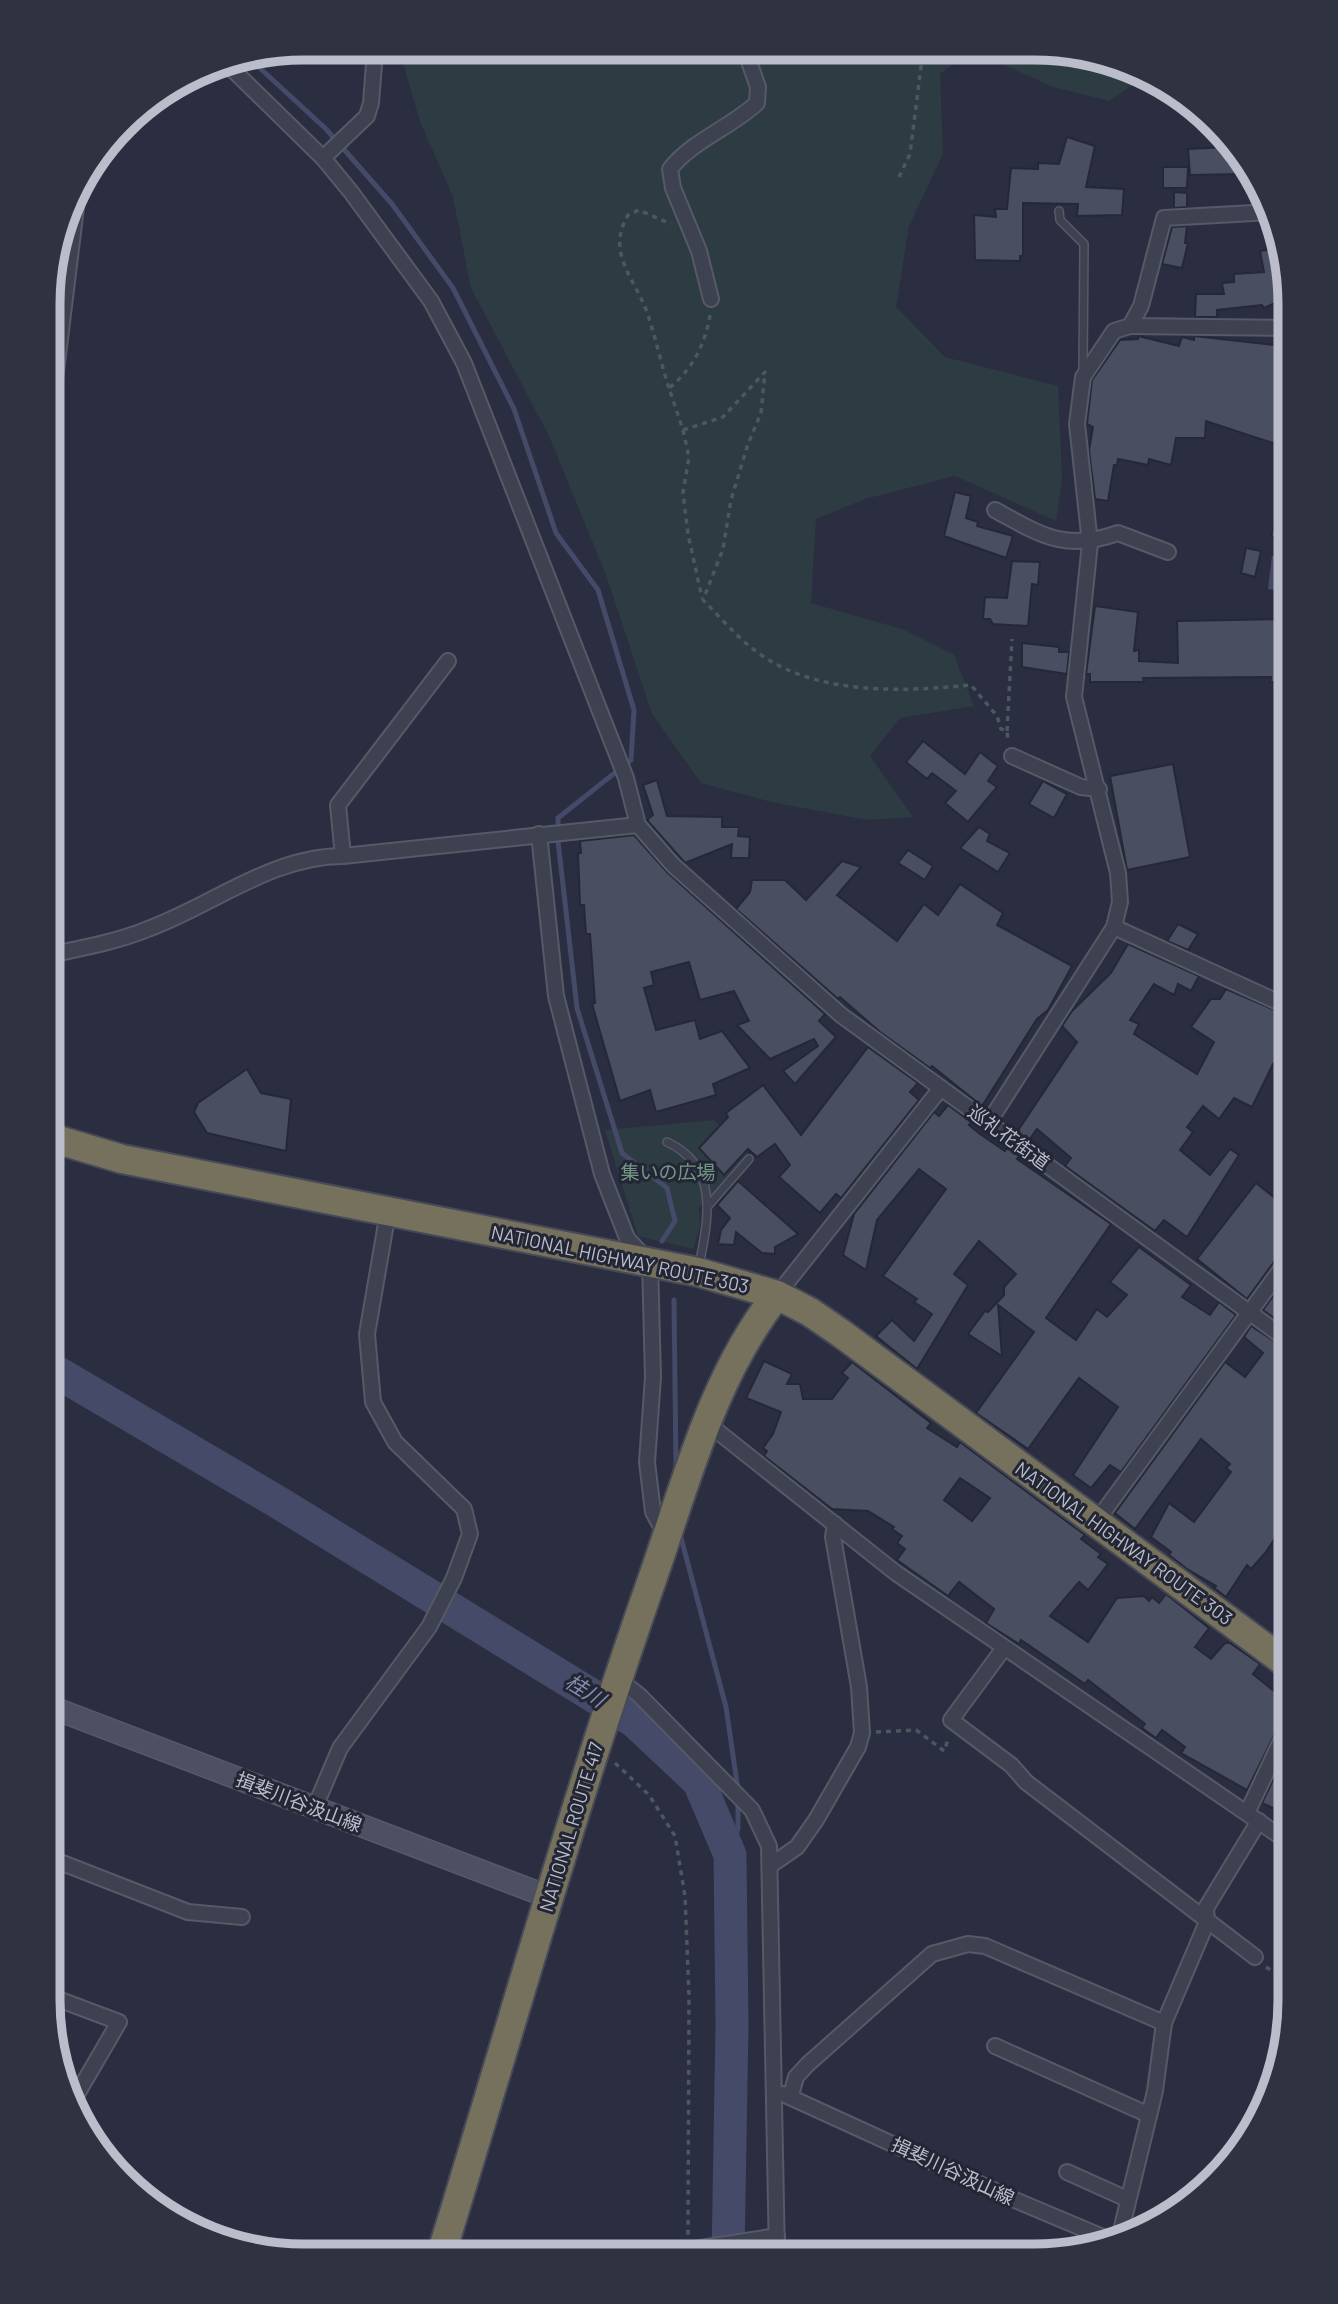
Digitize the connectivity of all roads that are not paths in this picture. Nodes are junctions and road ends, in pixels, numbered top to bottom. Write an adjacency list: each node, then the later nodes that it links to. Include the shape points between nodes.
1 (374, 60): 4 (street, via 366,116)
2 (749, 60): 8 (street, via 758,87 757,103 740,119 683,152 670,169)
3 (233, 70): 4 (street)
4 (323, 158): 19 (street, via 432,301 464,363 626,778)
5 (1059, 211): 12 (lane, via 1060,220 1084,244)
6 (1261, 213): 9 (street, via 1164,218 1142,306)
7 (75, 218): 11 (street)
8 (711, 299)
9 (1130, 326): 10 (street); 12 (street, via 1114,331)
10 (1278, 328)
11 (60, 339)
12 (1083, 377): 14 (street, via 1077,424)
13 (995, 510): 14 (street, via 1044,536)
14 (1090, 543): 15 (street, via 1118,533); 18 (street, via 1074,697)
15 (1168, 552)
16 (448, 661): 21 (street, via 338,805)
17 (1012, 756): 18 (street, via 1081,787)
18 (1099, 789): 22 (street, via 1118,873 1120,902)
19 (638, 825): 20 (street); 25 (street, 巡礼花街道, via 673,864 841,1015)
20 (542, 834): 21 (street); 32 (street, via 556,996 599,1161 627,1238)
21 (343, 856): 23 (street, via 291,862 149,929)
22 (1114, 927): 24 (street); 26 (street)
23 (60, 953)
24 (1278, 1003)
25 (941, 1088): 26 (street, 巡礼花街道); 35 (street)
26 (989, 1122): 36 (street, 巡礼花街道)
27 (60, 1141): 31 (highway, NATIONAL HIGHWAY ROUTE 303, via 122,1159)
28 (667, 1142): 30 (lane, via 685,1150 703,1178)
29 (749, 1159): 30 (lane)
30 (707, 1207): 33 (lane)
31 (388, 1212): 32 (highway, NATIONAL HIGHWAY ROUTE 303); 47 (street, via 367,1334 373,1402 395,1442 464,1509 470,1534 452,1584 429,1627 340,1748)
32 (650, 1263): 33 (highway, NATIONAL HIGHWAY ROUTE 303); 41 (street, via 653,1377 648,1462 653,1512)
33 (698, 1272): 35 (highway, NATIONAL HIGHWAY ROUTE 303)
34 (1278, 1272): 36 (street)
35 (777, 1295): 38 (highway, NATIONAL ROUTE 417, via 752,1326); 39 (highway, NATIONAL HIGHWAY ROUTE 303, via 842,1334)
36 (1248, 1311): 37 (street, 巡礼花街道); 39 (street)
37 (1278, 1333)
38 (707, 1423): 40 (street); 41 (highway, NATIONAL ROUTE 417)
39 (1096, 1522): 43 (highway, NATIONAL HIGHWAY ROUTE 303)
40 (835, 1524): 42 (street); 51 (street, via 833,1537 859,1687 862,1733 810,1829 797,1847)
41 (667, 1536): 44 (highway, NATIONAL ROUTE 417)
42 (1004, 1648): 48 (street); 54 (street, via 951,1720)
43 (1278, 1657)
44 (615, 1684): 51 (street, via 639,1695 752,1810 769,1846); 52 (highway, NATIONAL ROUTE 417)
45 (60, 1711): 47 (street, 揖斐川谷汲山線)
46 (1278, 1753): 48 (street)
47 (315, 1807): 52 (street, 揖斐川谷汲山線)
48 (1253, 1817): 49 (street); 54 (street, via 1206,1908)
49 (1278, 1835)
50 (60, 1862): 53 (street, via 188,1912)
51 (771, 1865): 59 (street)
52 (550, 1897): 68 (highway, NATIONAL ROUTE 417)
53 (242, 1917)
54 (1207, 1922): 55 (street); 57 (street)
55 (1255, 1957)
56 (60, 2000): 60 (street, via 119,2022)
57 (1164, 2023): 61 (street, via 985,1946 968,1944 932,1954 808,2064 796,2077); 62 (street)
58 (995, 2046): 62 (street)
59 (773, 2091): 61 (street, 揖斐川谷汲山線); 67 (street)
60 (78, 2093)
61 (791, 2095): 66 (street, 揖斐川谷汲山線)
62 (1149, 2115): 64 (street)
63 (1067, 2172): 64 (street)
64 (1127, 2199): 65 (street)
65 (1121, 2228)
66 (1100, 2235)
67 (771, 2237): 69 (street); 70 (street)
68 (447, 2244)
69 (728, 2244)
70 (773, 2244)

